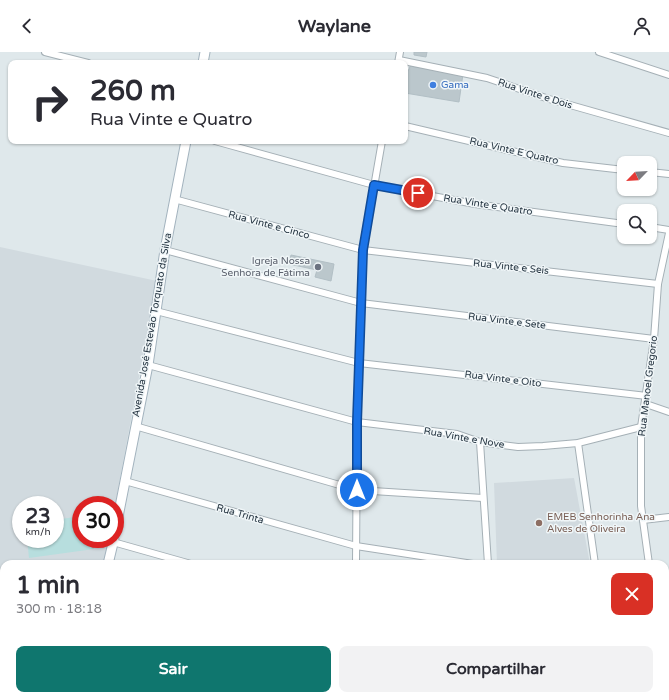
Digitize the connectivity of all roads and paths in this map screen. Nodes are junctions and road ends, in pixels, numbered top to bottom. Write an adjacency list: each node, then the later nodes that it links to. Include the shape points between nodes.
1 (45, 52): 3 (street)
2 (599, 52): 5 (street)
3 (76, 60)
4 (408, 63): 7 (street, Rua Vinte e Dois, via 487,78 549,99)
5 (669, 75)
6 (408, 127): 11 (street, Rua Vinte E Quatro, via 563,163)
7 (669, 133)
8 (185, 144): 15 (main road, Avenida José Estevão Torquato da Silva)
9 (226, 144): 14 (street, Rua Vinte e Quatro)
10 (381, 144): 14 (street)
11 (617, 169)
12 (657, 173): 13 (street)
13 (669, 174)
14 (374, 185): 16 (street, Rua Vinte e Quatro, via 476,204); 21 (street)
15 (174, 199): 20 (main road, Avenida José Estevão Torquato da Silva); 21 (street, Rua Vinte e Cinco)
16 (617, 223)
17 (657, 228): 18 (street)
18 (669, 230)
19 (669, 233): 22 (street, Rua Manoel Gregorio)
20 (165, 250): 23 (street); 24 (main road, Avenida José Estevão Torquato da Silva)
21 (363, 250): 22 (street, Rua Vinte e Seis); 23 (street)
22 (658, 284): 25 (street, Rua Manoel Gregorio)
23 (361, 303): 25 (street, Rua Vinte e Sete); 26 (street)
24 (156, 311): 26 (street); 27 (main road, Avenida José Estevão Torquato da Silva)
25 (654, 339): 28 (street, Rua Manoel Gregorio)
26 (359, 362): 28 (street, Rua Vinte e Oito); 31 (street)
27 (148, 365): 31 (street); 32 (main road, Avenida José Estevão Torquato da Silva)
28 (647, 396): 29 (street, Rua Manoel Gregorio)
29 (646, 404): 30 (street); 33 (street, Rua Manoel Gregorio)
30 (669, 412)
31 (357, 422): 34 (street, Rua Vinte e Nove, via 457,434); 37 (street)
32 (135, 426): 36 (main road, Avenida José Estevão Torquato da Silva); 37 (street)
33 (641, 427): 35 (street, Rua Vinte e Nove); 41 (street, Rua Manoel Gregorio)
34 (480, 442): 35 (street, Rua Vinte e Nove, via 518,447); 39 (street)
35 (578, 443): 50 (street)
36 (125, 481): 38 (main road, Avenida José Estevão Torquato da Silva); 43 (street, Rua Trinta)
37 (357, 490): 39 (street); 43 (street)
38 (122, 496)
39 (483, 498): 49 (street)
40 (669, 517): 41 (street)
41 (643, 520): 51 (street, Rua Manoel Gregorio)
42 (124, 541): 46 (street)
43 (356, 546): 47 (street); 48 (street, Rua Trinta)
44 (112, 548): 45 (main road, Avenida José Estevão Torquato da Silva)
45 (109, 560)
46 (179, 560)
47 (356, 560)
48 (447, 560)
49 (488, 560)
50 (595, 560)
51 (648, 560)

